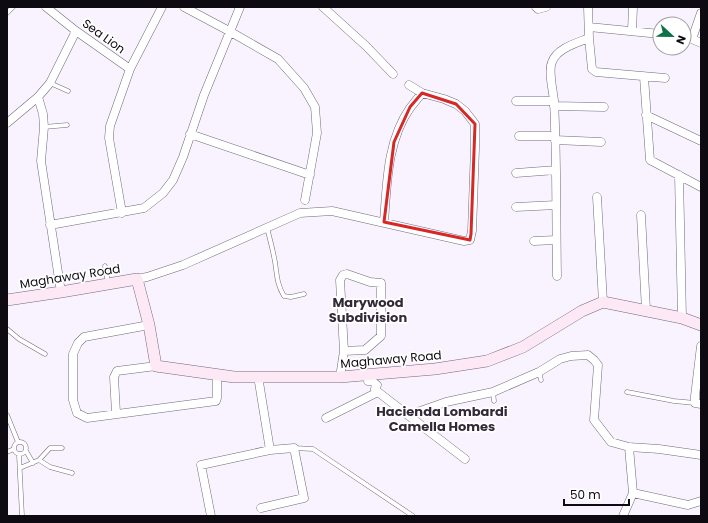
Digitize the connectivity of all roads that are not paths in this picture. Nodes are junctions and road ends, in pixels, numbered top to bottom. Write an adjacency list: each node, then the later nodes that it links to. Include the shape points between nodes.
1 (13, 7): 9 (lane)
2 (46, 7): 13 (street, Sea Lion)
3 (162, 7): 18 (street)
4 (184, 7): 14 (street)
5 (240, 7): 14 (street)
6 (323, 7): 19 (street)
7 (588, 7): 11 (street)
8 (633, 7): 15 (street)
9 (7, 13)
10 (701, 13): 12 (street)
11 (589, 27): 15 (street); 17 (street)
12 (692, 30)
13 (76, 31): 18 (street, Sea Lion); 22 (street)
14 (229, 31): 34 (street); 41 (street, via 278,59 304,88 315,107 317,133)
15 (632, 31): 16 (street)
16 (652, 33)
17 (589, 38): 20 (street, via 592,69 596,72); 28 (street, via 556,54 551,62)
18 (130, 69): 48 (street, via 110,126 109,138)
19 (393, 74)
20 (644, 77): 21 (street); 30 (street)
21 (665, 78)
22 (50, 83): 24 (lane); 26 (street)
23 (409, 85): 25 (street)
24 (68, 91)
25 (422, 94): 50 (street, via 410,107 394,142 389,161); 50 (street, Maghaway Road, via 456,104 475,124 471,237 470,240 464,241)
26 (38, 97): 31 (street); 32 (street)
27 (516, 100): 28 (street)
28 (554, 104): 29 (street); 36 (street)
29 (604, 107)
30 (646, 115): 37 (street); 42 (street, via 650,160)
31 (7, 122)
32 (44, 126): 33 (lane); 51 (street, via 41,161)
33 (67, 126)
34 (190, 134): 41 (street); 48 (street, via 173,180 163,193 144,208)
35 (519, 136): 36 (street)
36 (555, 138): 38 (street); 39 (street)
37 (701, 141)
38 (601, 142)
39 (556, 170): 40 (street); 46 (street)
40 (516, 172)
41 (310, 175): 45 (street)
42 (679, 175): 43 (street); 64 (street)
43 (701, 187)
44 (597, 197): 62 (street)
45 (305, 200)
46 (556, 205): 47 (street); 53 (street)
47 (516, 207)
48 (122, 213): 51 (street)
49 (641, 215): 63 (street)
50 (384, 222): 52 (street, Maghaway Road, via 332,211 317,211 300,213)
51 (50, 225): 59 (street)
52 (267, 227): 57 (street, Maghaway Road, via 183,265); 60 (lane, via 280,290 284,296)
53 (556, 240): 54 (street); 56 (street)
54 (534, 241)
55 (105, 266): 58 (lane)
56 (557, 276)
57 (136, 278): 58 (street, Maghaway Road); 65 (street, Maghaway Road)
58 (108, 284): 59 (street, Maghaway Road)
59 (61, 292): 61 (street, Maghaway Road)
60 (304, 294)
61 (7, 300)
62 (603, 302): 63 (street); 76 (street, Maghaway Road, via 582,311 523,347 487,360)
63 (646, 310): 64 (street)
64 (682, 318): 66 (street)
65 (149, 324): 71 (street, Maghaway Road); 83 (street, via 84,337 73,354 73,400 78,413 87,418)
66 (701, 326)
67 (7, 329): 70 (lane)
68 (701, 346): 82 (street)
69 (344, 351): 69 (street, via 340,280 347,274 381,283 381,336 365,350); 75 (street)
70 (45, 354)
71 (156, 366): 73 (street, Maghaway Road); 83 (street, via 118,371 114,377)
72 (539, 372): 77 (lane); 79 (street); 88 (street, via 560,359 588,355 598,365 594,420 610,442)
73 (217, 374): 74 (street, Maghaway Road, via 234,377); 83 (street, via 216,401)
74 (258, 376): 75 (street, Maghaway Road); 92 (street)
75 (340, 377): 76 (street, Maghaway Road)
76 (366, 378): 78 (street, via 377,385)
77 (541, 380)
78 (377, 390): 85 (street); 86 (street)
79 (493, 392): 81 (lane); 85 (street, via 446,402)
80 (627, 392): 82 (lane)
81 (494, 401)
82 (698, 404)
83 (116, 413)
84 (7, 415): 87 (lane)
85 (409, 415): 97 (street)
86 (326, 418)
87 (18, 442): 91 (lane); 93 (lane, via 26,445)
88 (630, 447): 96 (street); 102 (street)
89 (62, 448): 98 (lane, via 50,448)
90 (294, 448): 92 (street); 104 (street, via 304,498); 107 (lane, via 313,449)
91 (14, 449): 94 (lane); 95 (lane)
92 (270, 450): 106 (street, via 201,465)
93 (26, 451): 95 (lane); 99 (lane)
94 (7, 452)
95 (19, 455): 100 (lane)
96 (701, 455)
97 (465, 459)
98 (39, 460): 99 (lane); 101 (lane, via 50,467)
99 (33, 463): 100 (lane)
100 (20, 468): 105 (lane)
101 (72, 473)
102 (633, 493): 103 (street, via 688,504); 108 (street)
103 (701, 501)
104 (261, 508)
105 (22, 516)
106 (211, 516)
107 (413, 516)
108 (623, 516)

